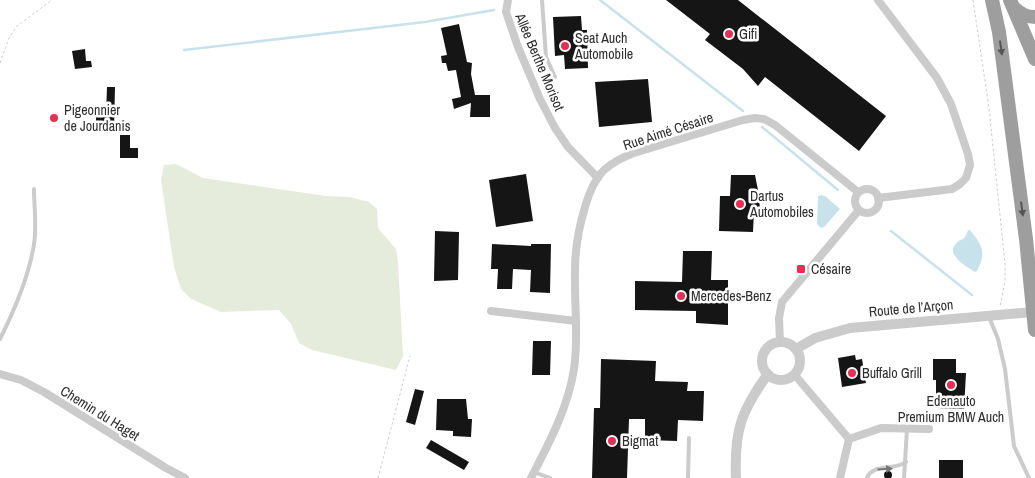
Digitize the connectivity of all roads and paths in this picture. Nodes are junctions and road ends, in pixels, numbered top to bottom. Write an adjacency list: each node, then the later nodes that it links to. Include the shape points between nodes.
1 (52, 0): 10 (path, via 17,26)
2 (508, 0): 12 (street, Allée Berthe Morisot, via 506,12 540,99 568,147)
3 (542, 0): 11 (lane, via 546,57)
4 (878, 0): 15 (street, via 946,92 970,165 966,178 952,189)
5 (973, 0): 19 (path, via 989,108 1005,264)
6 (992, 0): 18 (highway, one-way to 18, via 1024,219)
7 (1012, 4): 8 (highway, via 1021,15); 9 (highway)
8 (1035, 17)
9 (1035, 59)
10 (0, 64)
11 (555, 77)
12 (598, 178): 14 (street, Rue Aimé Césaire, via 610,165 634,153 743,120 760,118 775,125); 21 (street, Rue Aimé Césaire, via 589,194 579,235 575,269)
13 (34, 189): 23 (lane, via 34,242 27,274)
14 (858, 192): 15 (street, via 870,189); 16 (street, via 855,201)
15 (878, 198): 16 (street, via 873,211)
16 (860, 210): 24 (street, via 782,302)
17 (490, 311): 21 (street)
18 (1033, 312): 19 (street, Route de l’Arçon); 22 (highway)
19 (999, 314): 20 (street, Route de l’Arçon)
20 (988, 315): 25 (street, Route de l’Arçon, via 850,328 815,338); 44 (lane, via 1005,369 1014,446)
21 (576, 321): 35 (street, Rue Aimé Césaire, via 576,353 570,387 557,426)
22 (1035, 330)
23 (0, 339)
24 (780, 342): 25 (street); 28 (street, via 772,344 764,354 764,367)
25 (796, 349): 29 (street, via 800,362)
26 (410, 356): 37 (path)
27 (0, 374): 36 (street, Chemin du Haget, via 44,392)
28 (768, 374): 29 (street, via 779,379); 40 (street, via 753,394 741,422 736,444)
29 (794, 374): 33 (street)
30 (907, 429): 31 (street); 33 (street, via 881,428); 34 (lane)
31 (929, 429)
32 (689, 438): 39 (lane)
33 (849, 439): 41 (street)
34 (906, 462): 42 (lane, one-way to 34, via 873,470 896,468); 43 (lane)
35 (532, 476): 38 (lane)
36 (184, 478)
37 (378, 478)
38 (550, 478)
39 (688, 478)
40 (736, 478)
41 (840, 478)
42 (867, 478)
43 (904, 478)
44 (1029, 478)

